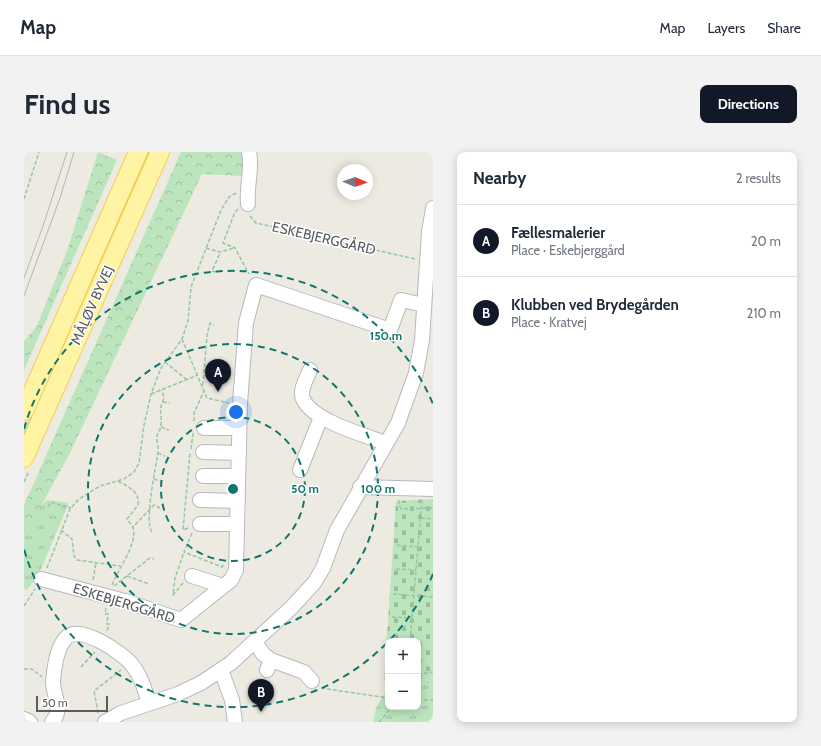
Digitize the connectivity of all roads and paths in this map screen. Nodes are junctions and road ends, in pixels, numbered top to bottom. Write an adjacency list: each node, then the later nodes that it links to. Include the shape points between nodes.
1 (39, 152): 6 (path)
2 (138, 152): 28 (main road, MÅLØV BYVEJ)
3 (160, 152): 39 (main road, MÅLØV BYVEJ)
4 (249, 152): 5 (street)
5 (247, 197): 8 (path, via 229,197); 9 (path, via 235,212 223,243); 11 (path, ESKEBJERGGÅRD, via 249,216 256,223)
6 (24, 199)
7 (433, 208): 11 (street)
8 (206, 248): 10 (path); 16 (path, via 191,287 188,321)
9 (235, 248): 10 (path); 13 (path)
10 (220, 252): 12 (path, via 212,271)
11 (426, 262): 14 (street)
12 (216, 272)
13 (249, 274)
14 (424, 305): 26 (street, ESKEBJERGGÅRD, via 401,300 390,330 256,285 246,323); 34 (street, via 422,340 416,373 398,422)
15 (214, 324): 21 (path, via 210,323 207,335)
16 (182, 339): 17 (path); 19 (path)
17 (165, 362): 20 (path); 24 (path)
18 (310, 370): 29 (street, via 302,389 302,398)
19 (198, 375): 20 (path); 21 (path)
20 (187, 380): 22 (path)
21 (203, 387): 23 (path)
22 (162, 390): 24 (path); 25 (path)
23 (204, 391): 26 (path, via 207,398); 60 (path, via 194,413 183,530)
24 (151, 394): 44 (path, via 139,463 134,472)
25 (163, 402): 27 (path); 30 (path, via 160,412)
26 (240, 403): 32 (street, ESKEBJERGGÅRD)
27 (170, 404)
28 (24, 411)
29 (321, 417): 34 (street); 40 (street)
30 (161, 428): 33 (path); 36 (path, via 157,436)
31 (204, 428): 32 (street)
32 (240, 428): 37 (street, ESKEBJERGGÅRD)
33 (169, 430)
34 (386, 443): 46 (street)
35 (203, 452): 37 (street)
36 (158, 453): 38 (path); 43 (path, via 154,464)
37 (239, 453): 42 (street, ESKEBJERGGÅRD)
38 (165, 456)
39 (24, 458)
40 (300, 470)
41 (203, 476): 42 (street)
42 (238, 476): 50 (street, ESKEBJERGGÅRD)
43 (154, 479): 45 (path); 53 (path, via 150,490)
44 (118, 481): 52 (path, via 87,492); 61 (path, via 137,495 138,505 127,519)
45 (162, 482)
46 (360, 487): 47 (street); 88 (street, via 337,530 323,568 314,583)
47 (400, 488): 48 (street); 56 (path, via 401,508)
48 (428, 493): 56 (path)
49 (200, 500): 50 (street)
50 (238, 501): 59 (street, ESKEBJERGGÅRD)
51 (48, 508): 52 (path, via 51,502)
52 (71, 508): 62 (path)
53 (151, 508): 54 (path, via 154,505); 61 (path); 63 (path, via 149,524)
54 (160, 508)
55 (433, 508): 56 (path)
56 (421, 509): 57 (path)
57 (420, 518): 58 (path); 65 (path)
58 (433, 519)
59 (237, 524): 60 (street); 77 (street, ESKEBJERGGÅRD, via 236,570)
60 (197, 525): 66 (path)
61 (133, 527): 70 (path, via 134,539)
62 (61, 530): 69 (path, via 72,539 77,560); 75 (path)
63 (152, 532)
64 (398, 545): 65 (path)
65 (418, 547): 72 (path)
66 (184, 552): 68 (path, via 222,567); 74 (path, via 175,578 173,595 187,578)
67 (154, 559): 73 (path, via 150,558)
68 (225, 561)
69 (96, 563): 70 (path); 78 (path)
70 (121, 566): 73 (path, via 111,587)
71 (396, 569): 72 (path)
72 (416, 570): 80 (path)
73 (127, 576): 76 (path)
74 (192, 576): 77 (street)
75 (41, 579): 78 (street, ESKEBJERGGÅRD); 83 (path)
76 (149, 584)
77 (224, 586): 78 (street, ESKEBJERGGÅRD, via 181,620)
78 (90, 592)
79 (393, 594): 80 (path)
80 (414, 596): 81 (path); 85 (path)
81 (433, 598)
82 (107, 605): 86 (path, via 105,614 108,614 109,624)
83 (24, 606)
84 (392, 617): 85 (path)
85 (412, 618): 87 (path)
86 (103, 636): 89 (street); 90 (path, via 94,654); 103 (street, via 73,634 67,636 62,643 53,682 58,710)
87 (410, 638)
88 (255, 642): 91 (street); 94 (street, via 269,665 304,672)
89 (129, 662): 98 (street, via 141,679); 100 (path, via 94,692)
90 (81, 667)
91 (221, 670): 98 (street, via 178,694); 104 (street, via 232,700)
92 (433, 672): 93 (path)
93 (421, 674)
94 (312, 681): 95 (path, via 321,688)
95 (385, 698)
96 (421, 700): 97 (path)
97 (433, 700)
98 (149, 704): 100 (street)
99 (389, 710): 105 (path)
100 (101, 718)
101 (24, 719): 102 (street)
102 (30, 722)
103 (52, 722)
104 (235, 722)
105 (379, 722)

